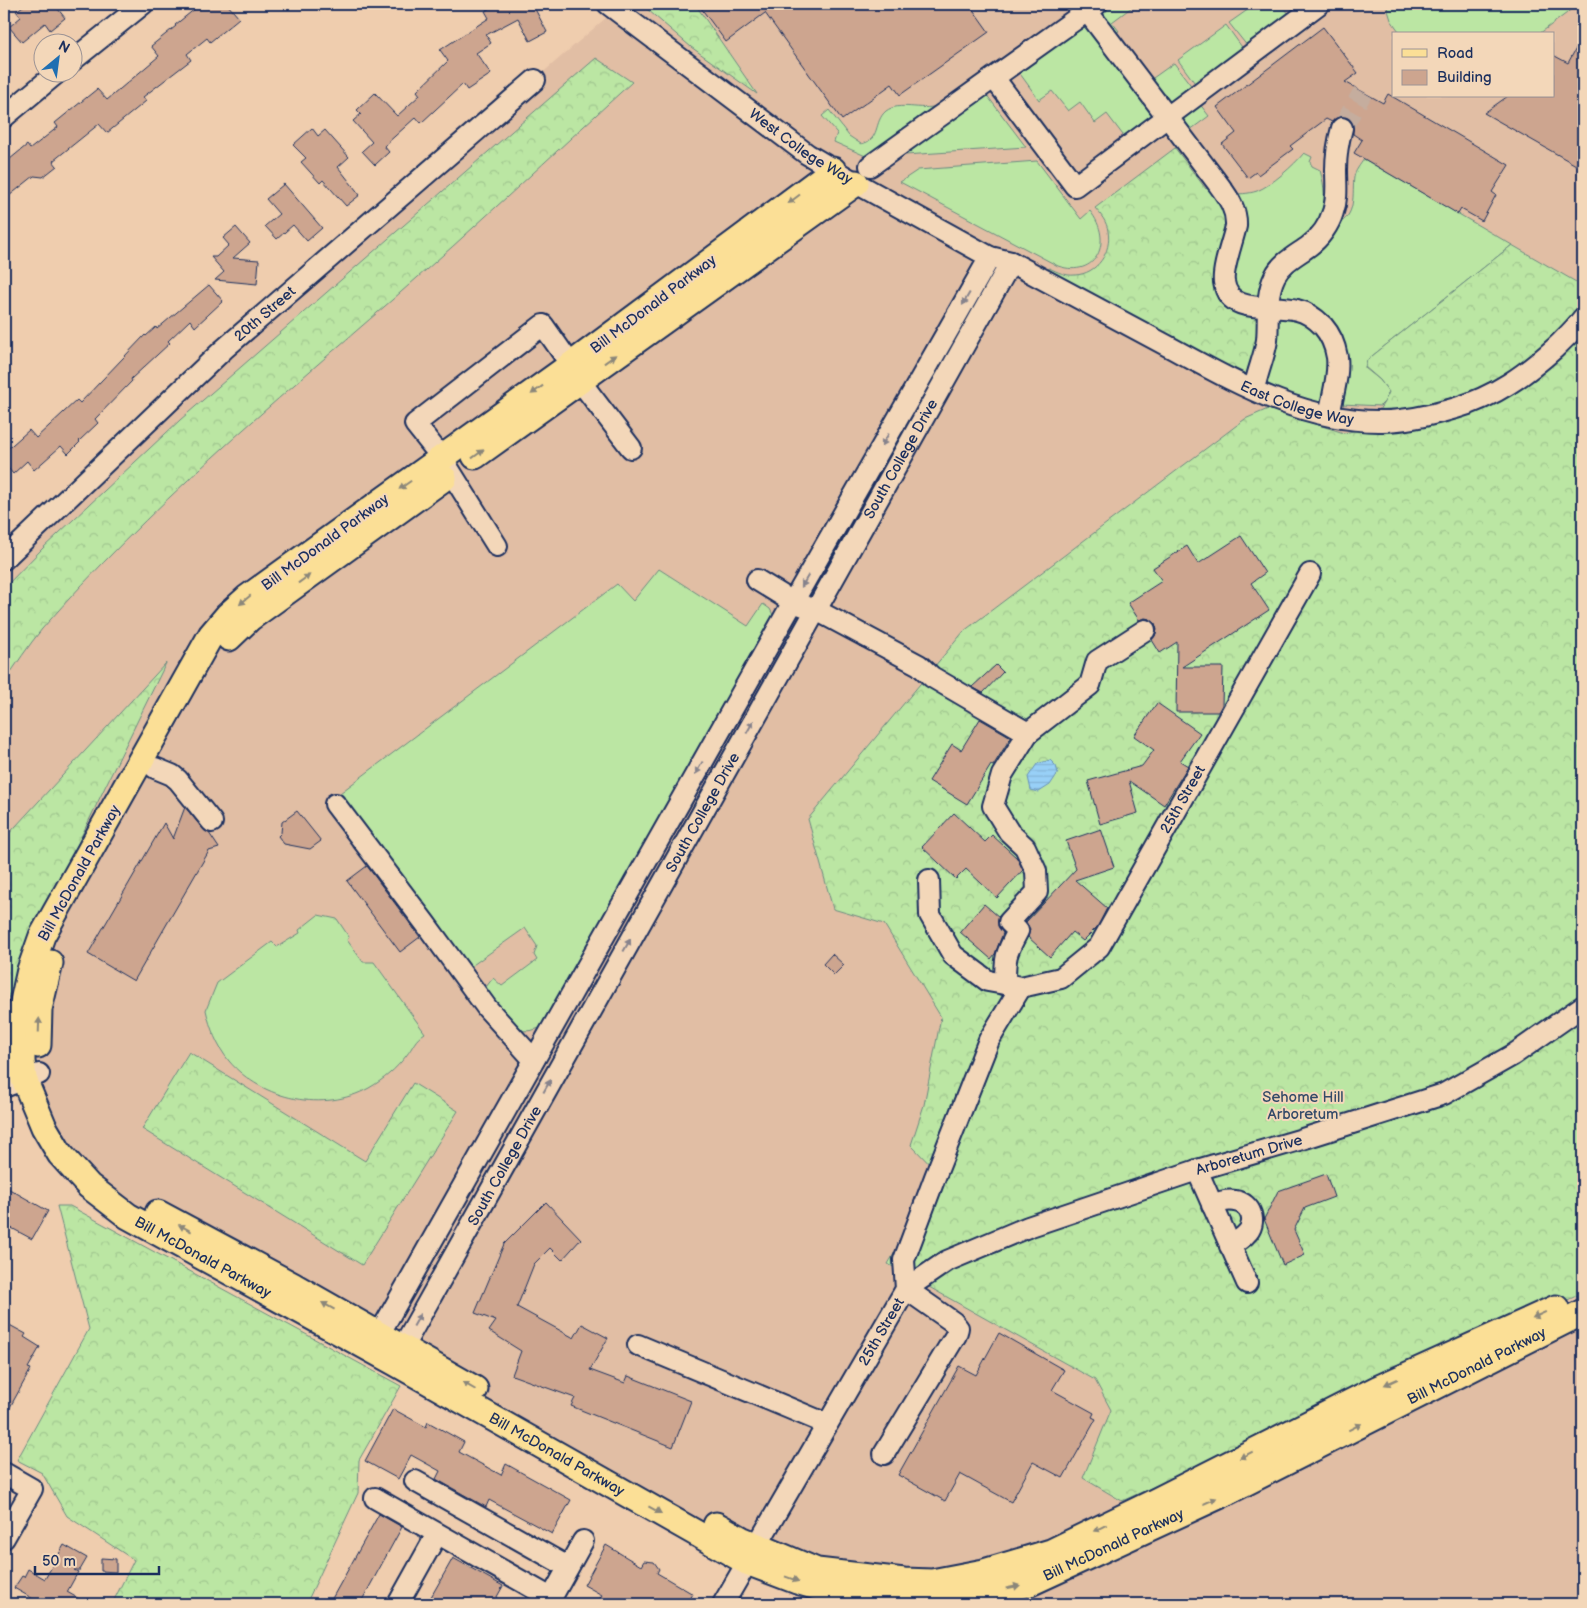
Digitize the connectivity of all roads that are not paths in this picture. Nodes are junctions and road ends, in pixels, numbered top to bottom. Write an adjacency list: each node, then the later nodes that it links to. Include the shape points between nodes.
1 (143, 4): 5 (street)
2 (608, 4): 12 (street, West College Way, via 807,154)
3 (1319, 4): 10 (street)
4 (1092, 7): 6 (street); 10 (street)
5 (82, 53)
6 (994, 78): 10 (street, via 1075,186); 13 (street)
7 (535, 80): 24 (street, 20th Street, via 224,349)
8 (46, 82): 9 (street)
9 (4, 116)
10 (1168, 117): 16 (street, via 1234,208 1236,226 1224,274 1227,290 1236,302 1244,306)
11 (1342, 128): 16 (street, via 1333,214 1316,240 1281,267 1270,290)
12 (834, 170): 13 (street, West College Way); 18 (main road, Bill McDonald Parkway, one-way to 18)
13 (863, 174): 14 (street, West College Way); 18 (main road, Bill McDonald Parkway, one-way to 13)
14 (990, 257): 15 (street, West College Way); 27 (street, South College Drive, one-way to 27)
15 (1011, 262): 19 (street, East College Way, via 1233,381); 28 (street, South College Drive)
16 (1268, 307): 19 (street, via 1266,341); 20 (street, via 1308,313 1328,331 1337,357)
17 (1583, 318): 19 (street, East College Way, via 1531,370 1482,400 1434,414 1382,421 1354,420 1302,410)
18 (575, 373): 21 (street); 22 (main road, Bill McDonald Parkway); 22 (street, via 543,325 415,424)
19 (1257, 387)
20 (1331, 406)
21 (631, 448)
22 (447, 466): 23 (street); 31 (main road, Bill McDonald Parkway, one-way to 22, via 225,642 250,618); 38 (main road, Bill McDonald Parkway, one-way to 38, via 247,598 211,635 42,936 22,1006)
23 (497, 546)
24 (4, 559)
25 (1310, 574): 35 (street, 25th Street, via 1099,947 1061,978)
26 (757, 580): 27 (street)
27 (793, 602): 28 (street); 37 (street, South College Drive, one-way to 37)
28 (816, 610): 30 (street, via 919,665 932,677); 48 (street, South College Drive, one-way to 28)
29 (1145, 630): 30 (street, via 1097,661 1090,685)
30 (1028, 733): 35 (street, via 1002,775 993,806 1009,832 1026,847 1036,871 1037,892 1009,922 1018,931 1005,960)
31 (155, 768): 33 (street, via 178,780); 38 (main road, Bill McDonald Parkway, one-way to 31, via 55,948)
32 (334, 804): 37 (street, via 486,1008)
33 (212, 822)
34 (929, 880): 35 (street, via 930,915 953,954 988,981)
35 (1013, 986): 43 (street, 25th Street, via 904,1260)
36 (1583, 1006): 39 (street, Arboretum Drive, via 1513,1055 1444,1094)
37 (534, 1060): 46 (street, South College Drive)
38 (22, 1080): 46 (main road, Bill McDonald Parkway, via 60,1154 105,1200 128,1216)
39 (1197, 1170): 40 (street); 43 (street, Arboretum Drive, via 1021,1230 947,1261)
40 (1212, 1205): 41 (street); 41 (street, via 1236,1201 1245,1204 1251,1212 1253,1223 1247,1234)
41 (1230, 1246): 42 (street)
42 (1247, 1284)
43 (906, 1289): 49 (street, 25th Street); 50 (street, via 958,1328)
44 (1583, 1295): 57 (main road, Bill McDonald Parkway, one-way to 57, via 1377,1389 1051,1552 992,1570 932,1582 817,1571)
45 (1583, 1312): 57 (main road, Bill McDonald Parkway, one-way to 45, via 797,1581 823,1589 888,1597 971,1596 1028,1584 1221,1495)
46 (375, 1342): 48 (main road, Bill McDonald Parkway)
47 (638, 1345): 49 (street)
48 (398, 1355): 57 (main road, Bill McDonald Parkway)
49 (827, 1424): 57 (street, 25th Street)
50 (884, 1454)
51 (4, 1473): 55 (street, via 32,1489)
52 (415, 1481): 58 (street)
53 (375, 1498): 54 (street)
54 (437, 1534): 59 (street); 60 (street)
55 (4, 1538)
56 (583, 1541): 58 (street)
57 (752, 1554): 61 (street, 25th Street)
58 (568, 1568): 59 (street)
59 (550, 1601)
60 (398, 1604)
61 (723, 1604)

